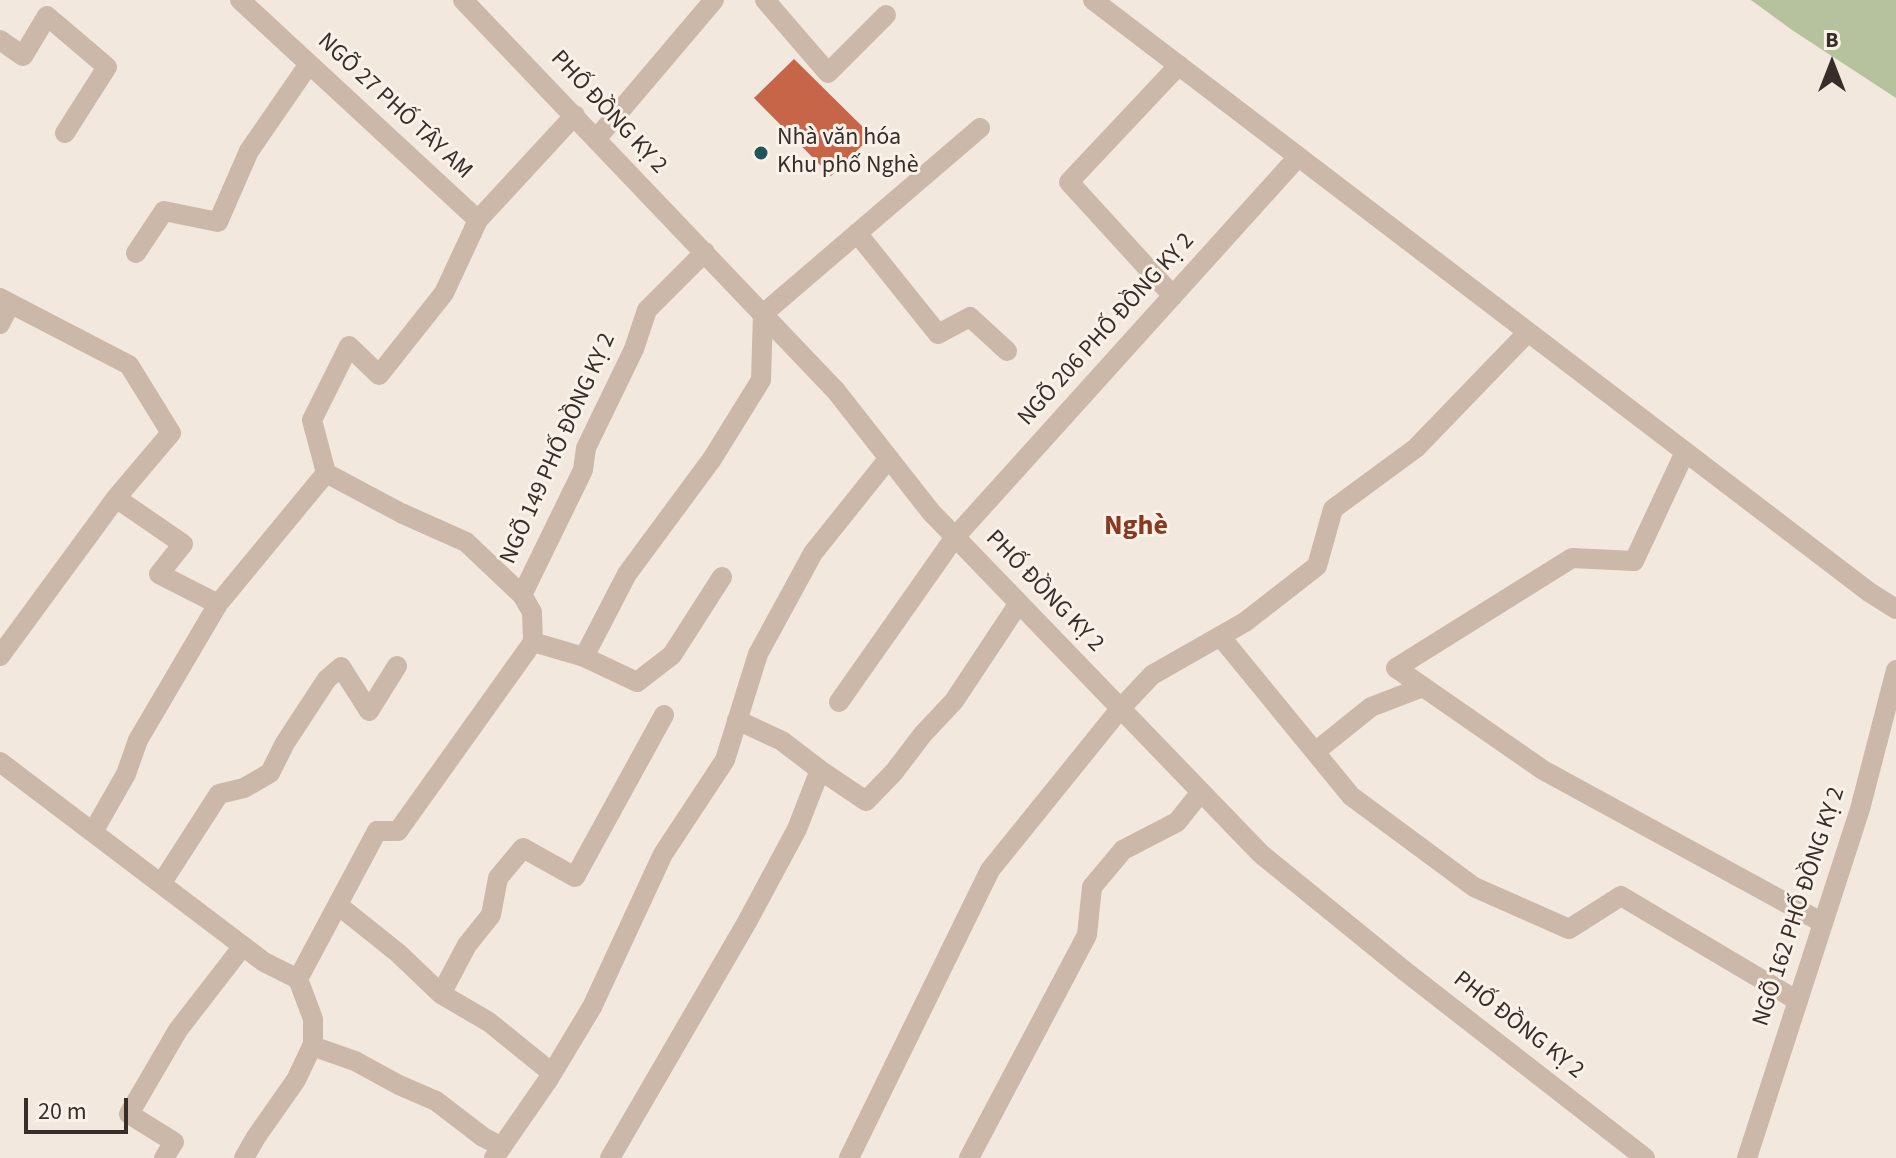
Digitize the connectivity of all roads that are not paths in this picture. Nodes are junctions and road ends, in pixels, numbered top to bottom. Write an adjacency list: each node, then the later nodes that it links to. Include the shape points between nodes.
1 (240, 0): 8 (street, NGÕ 27 PHỐ TÂY AM)
2 (463, 0): 10 (street, PHỐ ĐỒNG KỴ 2)
3 (714, 0): 13 (street)
4 (765, 0): 6 (street, via 828,73)
5 (1093, 0): 9 (street)
6 (886, 15)
7 (0, 40): 12 (street, via 23,56 47,16 107,67)
8 (309, 64): 15 (street, NGÕ 27 PHỐ TÂY AM); 18 (street, via 249,151 218,222 164,211)
9 (1179, 65): 14 (street); 19 (street, via 1069,182)
10 (575, 115): 13 (street, PHỐ ĐỒNG KỴ 2); 15 (street)
11 (980, 128): 16 (street)
12 (65, 133)
13 (597, 138): 17 (street, PHỐ ĐỒNG KỴ 2)
14 (1298, 157): 19 (street, NGÕ 206 PHỐ ĐỒNG KỴ 2); 23 (street)
15 (478, 220): 27 (street, via 444,293 379,375 349,346 312,420)
16 (857, 233): 21 (street); 24 (street, via 938,334 970,317)
17 (705, 252): 21 (street, PHỐ ĐỒNG KỴ 2); 31 (street, NGÕ 149 PHỐ ĐỒNG KỴ 2, via 647,310 586,448 583,470)
18 (136, 253)
19 (1173, 296): 29 (street, NGÕ 206 PHỐ ĐỒNG KỴ 2)
20 (5, 301): 22 (street); 28 (street, via 129,365 171,433)
21 (763, 314): 26 (street, PHỐ ĐỒNG KỴ 2, via 836,391); 38 (street, via 761,380 712,459 627,574)
22 (0, 324)
23 (1528, 332): 25 (street); 35 (street, via 1416,448 1333,509 1317,566)
24 (1007, 351)
25 (1685, 452): 34 (street); 41 (street, via 1634,561 1572,558 1396,668)
26 (889, 458): 29 (street, PHỐ ĐỒNG KỴ 2); 45 (street, via 813,553 758,654)
27 (326, 473): 31 (street, via 466,542); 33 (street)
28 (116, 498): 33 (street, via 183,544 159,574); 37 (street)
29 (955, 537): 32 (street, PHỐ ĐỒNG KỴ 2); 42 (street, NGÕ 206 PHỐ ĐỒNG KỴ 2)
30 (722, 577): 38 (street, via 672,655 637,682)
31 (522, 595): 36 (street, NGÕ 149 PHỐ ĐỒNG KỴ 2, via 532,612)
32 (1019, 603): 43 (street, PHỐ ĐỒNG KỴ 2); 48 (street, via 954,701 866,801)
33 (218, 604): 50 (street, via 138,740 126,774)
34 (1896, 609)
35 (1220, 636): 43 (street, via 1152,675); 46 (street)
36 (533, 642): 38 (street); 52 (street, via 398,831 377,831)
37 (0, 656)
38 (584, 657)
39 (397, 666): 51 (street, via 369,711 341,667 327,679 270,773 219,794)
40 (1896, 670): 53 (street, NGÕ 162 PHỐ ĐỒNG KỴ 2)
41 (1423, 687): 46 (street, via 1371,707); 53 (street, via 1543,770)
42 (839, 702)
43 (1120, 709): 49 (street, PHỐ ĐỒNG KỴ 2); 65 (street, via 990,870)
44 (664, 715): 56 (street, via 575,877 523,848 498,878 491,915 467,945)
45 (737, 720): 48 (street, via 782,741); 59 (street, via 725,760 663,854 592,1007)
46 (1315, 752): 57 (street, via 1351,796 1474,887 1569,929 1621,896)
47 (0, 762): 50 (street)
48 (820, 770): 64 (street, via 797,829 747,922)
49 (1201, 792): 61 (street, PHỐ ĐỒNG KỴ 2, via 1273,864); 66 (street, via 1177,822 1123,850 1092,887 1087,935)
50 (93, 832): 51 (street)
51 (161, 884): 54 (street)
52 (338, 905): 55 (street); 56 (street)
53 (1823, 923): 57 (street, NGÕ 162 PHỐ ĐỒNG KỴ 2)
54 (243, 946): 55 (street); 62 (street, via 178,1030 129,1114 174,1142)
55 (298, 979): 58 (street, via 313,1019)
56 (441, 994): 59 (street, via 489,1022)
57 (1798, 1001): 67 (street, NGÕ 162 PHỐ ĐỒNG KỴ 2)
58 (312, 1046): 60 (street, via 436,1101); 63 (street)
59 (552, 1073): 60 (street)
60 (498, 1152)
61 (1634, 1154)
62 (164, 1158)
63 (244, 1158)
64 (610, 1158)
65 (849, 1158)
66 (969, 1158)
67 (1747, 1158)

